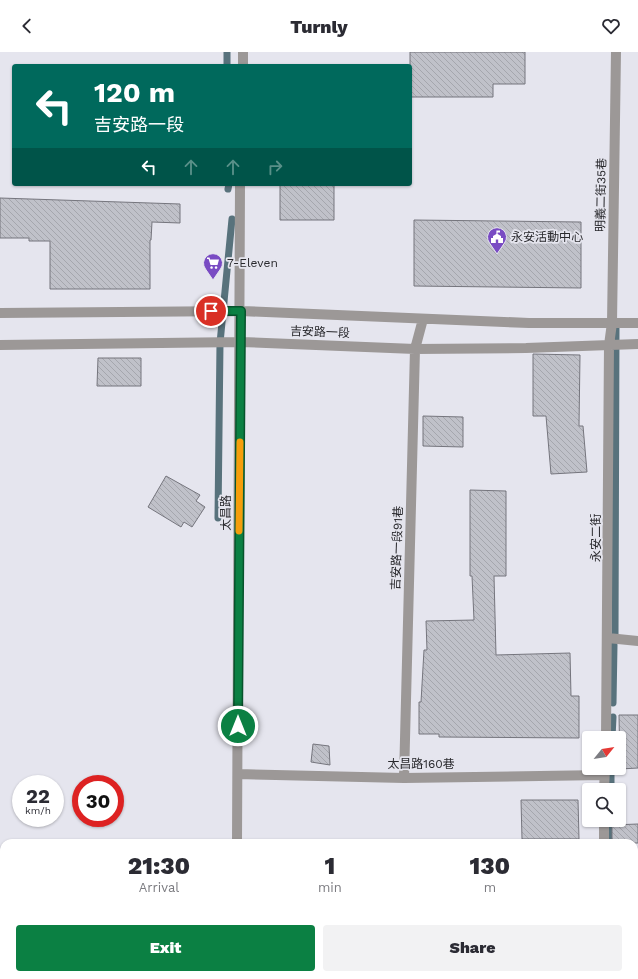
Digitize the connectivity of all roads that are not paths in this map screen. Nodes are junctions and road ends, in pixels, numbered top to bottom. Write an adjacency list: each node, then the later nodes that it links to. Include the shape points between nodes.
1 (243, 52): 3 (street)
2 (616, 52): 9 (street, 明義二街35巷)
3 (243, 64)
4 (240, 186): 5 (street, 太昌路)
5 (241, 311): 6 (street, 吉安路一段); 7 (street, 吉安路一段); 10 (street, 太昌路)
6 (0, 313)
7 (423, 320): 9 (street, 吉安路一段); 14 (street, 吉安路一段91巷)
8 (638, 323): 9 (street, 吉安路一段)
9 (612, 324): 11 (street, 明義二街35巷)
10 (240, 342): 13 (street, 吉安路一段); 14 (street, 吉安路一段); 19 (street, 太昌路)
11 (610, 342): 12 (street, 吉安路一段); 14 (street, 吉安路一段, via 526,348); 15 (street, 永安二街)
12 (638, 344)
13 (0, 345)
14 (416, 348): 20 (street, 吉安路一段91巷)
15 (608, 638): 16 (street); 17 (street, 永安二街)
16 (638, 641)
17 (606, 731)
18 (582, 773): 20 (street, 太昌路160巷)
19 (238, 774): 20 (street, 太昌路160巷); 22 (street, 太昌路)
20 (404, 778)
21 (604, 827): 23 (street)
22 (237, 839)
23 (604, 839)

